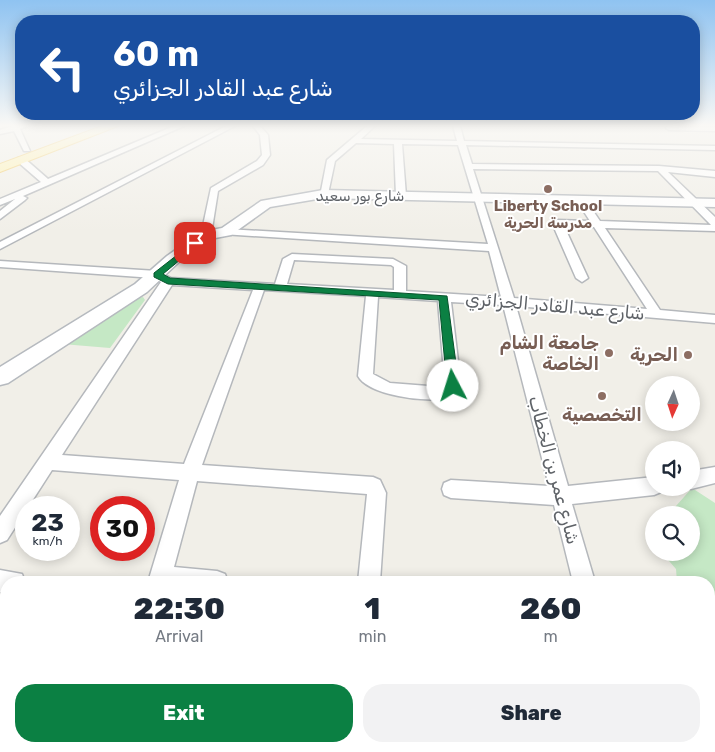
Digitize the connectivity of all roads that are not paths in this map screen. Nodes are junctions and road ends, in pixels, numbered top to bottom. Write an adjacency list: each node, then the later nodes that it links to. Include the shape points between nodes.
1 (13, 161): 11 (main road)
2 (32, 161): 14 (street)
3 (97, 161): 14 (street)
4 (164, 161): 29 (street)
5 (261, 161): 28 (street, via 214,190)
6 (331, 161): 16 (street)
7 (399, 161): 17 (street)
8 (466, 161): 10 (street, شارع عمر بن الخطاب)
9 (651, 161): 12 (street)
10 (467, 166): 12 (street); 18 (street, شارع عمر بن الخطاب)
11 (0, 168)
12 (660, 169): 13 (street); 21 (street)
13 (715, 174)
14 (47, 182): 15 (street)
15 (34, 188): 20 (street); 23 (street)
16 (323, 194): 17 (main road, شارع بور سعيد); 27 (main road, شارع بور سعيد, via 266,204)
17 (400, 196): 18 (main road, شارع بور سعيد)
18 (477, 197): 19 (main road, شارع بور سعيد); 30 (street, شارع عمر بن الخطاب)
19 (582, 201): 21 (main road, شارع بور سعيد); 25 (street)
20 (0, 202)
21 (696, 203): 22 (main road, شارع بور سعيد); 24 (street)
22 (715, 203)
23 (0, 216)
24 (715, 223)
25 (598, 224): 26 (street); 33 (street, via 556,224); 40 (street)
26 (715, 228)
27 (226, 232): 28 (main road, شارع بور سعيد); 30 (street)
28 (206, 235): 32 (main road, شارع بور سعيد, via 173,259)
29 (0, 246)
30 (494, 248): 39 (street, شارع عمر بن الخطاب)
31 (0, 264): 32 (street, شارع عبد القادر الجزائري)
32 (163, 278): 34 (street, شارع عبد القادر الجزائري); 42 (main road, شارع بور سعيد, via 141,288); 43 (street)
33 (582, 278)
34 (260, 286): 35 (street, شارع عبد القادر الجزائري); 44 (street)
35 (280, 287): 36 (street, شارع عبد القادر الجزائري); 37 (street, via 292,257 393,262 399,264)
36 (372, 293): 37 (street, شارع عبد القادر الجزائري); 38 (street, via 365,376 370,383 381,388 444,393 453,386)
37 (400, 295): 38 (street, شارع عبد القادر الجزائري)
38 (444, 298): 39 (street, شارع عبد القادر الجزائري)
39 (507, 302): 40 (street, شارع عبد القادر الجزائري); 49 (street, شارع عمر بن الخطاب)
40 (657, 315): 41 (street, شارع عبد القادر الجزائري)
41 (715, 318)
42 (0, 377)
43 (47, 462): 44 (street); 50 (street)
44 (190, 473): 51 (street); 52 (street, via 373,486 378,493)
45 (715, 475): 46 (street)
46 (700, 478)
47 (645, 487): 49 (street)
48 (452, 489): 49 (street)
49 (561, 496): 53 (street, شارع عمر بن الخطاب)
50 (0, 533)
51 (161, 576)
52 (370, 576)
53 (582, 576)

